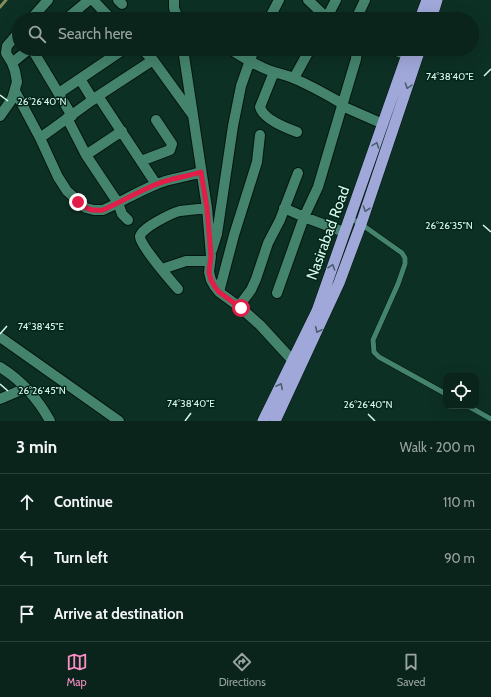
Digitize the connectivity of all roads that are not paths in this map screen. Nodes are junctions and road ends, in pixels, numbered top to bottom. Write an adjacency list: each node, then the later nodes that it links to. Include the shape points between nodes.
1 (48, 0): 11 (street)
2 (89, 0): 12 (street)
3 (93, 0): 13 (street)
4 (174, 0): 14 (street)
5 (279, 0): 15 (street)
6 (308, 0): 16 (street)
7 (336, 0): 17 (street)
8 (365, 0): 18 (street)
9 (427, 0): 19 (highway)
10 (437, 0): 20 (highway)
11 (37, 12)
12 (74, 12)
13 (104, 12)
14 (175, 12)
15 (273, 12)
16 (320, 12)
17 (330, 12)
18 (359, 12)
19 (423, 12)
20 (433, 12)
21 (12, 40): 35 (street, via 6,46 6,53)
22 (20, 56): 35 (street)
23 (36, 56): 40 (street)
24 (114, 56): 38 (street)
25 (149, 56): 33 (street)
26 (184, 56): 43 (street)
27 (241, 56): 34 (street)
28 (251, 56): 34 (street)
29 (306, 56): 37 (street)
30 (356, 56): 42 (street)
31 (407, 56): 47 (highway, Nasirabad Road)
32 (418, 56): 63 (highway, Nasirabad Road, one-way to 63)
33 (153, 60): 41 (street); 43 (street)
34 (249, 61): 36 (street); 65 (street, via 237,106 217,234)
35 (12, 63): 39 (street, via 17,82)
36 (274, 72): 37 (street); 49 (street, via 261,110 270,119)
37 (294, 78): 42 (street)
38 (80, 79): 40 (street); 41 (street)
39 (15, 91): 44 (street); 51 (street)
40 (58, 94): 45 (street)
41 (96, 98): 45 (street); 48 (street)
42 (342, 105): 47 (street); 60 (street, via 318,187)
43 (194, 115): 54 (street)
44 (0, 116)
45 (70, 117): 51 (street); 52 (street)
46 (156, 120): 53 (street, via 172,144 171,148)
47 (383, 124): 61 (highway, Nasirabad Road, one-way to 47)
48 (122, 131): 52 (street); 53 (street)
49 (297, 132)
50 (260, 135): 68 (street, via 257,162)
51 (40, 138): 57 (street, via 67,191 86,208 103,210)
52 (86, 155): 57 (street)
53 (141, 161): 56 (street)
54 (201, 172): 56 (street); 58 (street)
55 (298, 173): 59 (street)
56 (156, 184): 57 (street)
57 (118, 203): 62 (street, via 122,214)
58 (207, 208): 65 (street); 66 (street, via 170,214 141,232 144,247)
59 (284, 208): 60 (street); 70 (street, via 251,290)
60 (304, 217): 64 (street); 69 (street)
61 (350, 218): 63 (lane); 64 (highway, Nasirabad Road)
62 (128, 220)
63 (361, 224): 75 (lane, via 402,253 405,258 398,284 373,340 374,352); 82 (highway, Nasirabad Road, one-way to 82, via 340,283)
64 (344, 232): 72 (highway, Nasirabad Road, one-way to 64, via 317,310)
65 (210, 259): 66 (street, via 186,260); 68 (street, via 211,280)
66 (162, 269): 67 (street)
67 (178, 289)
68 (219, 292): 70 (street)
69 (277, 292)
70 (239, 306): 72 (street)
71 (0, 337): 80 (street)
72 (293, 361): 81 (highway, Nasirabad Road, one-way to 72)
73 (0, 367): 74 (street)
74 (26, 388): 76 (street); 79 (street)
75 (443, 392)
76 (0, 399)
77 (473, 409): 78 (lane)
78 (491, 419)
79 (50, 421)
80 (119, 421)
81 (263, 421)
82 (275, 421)

